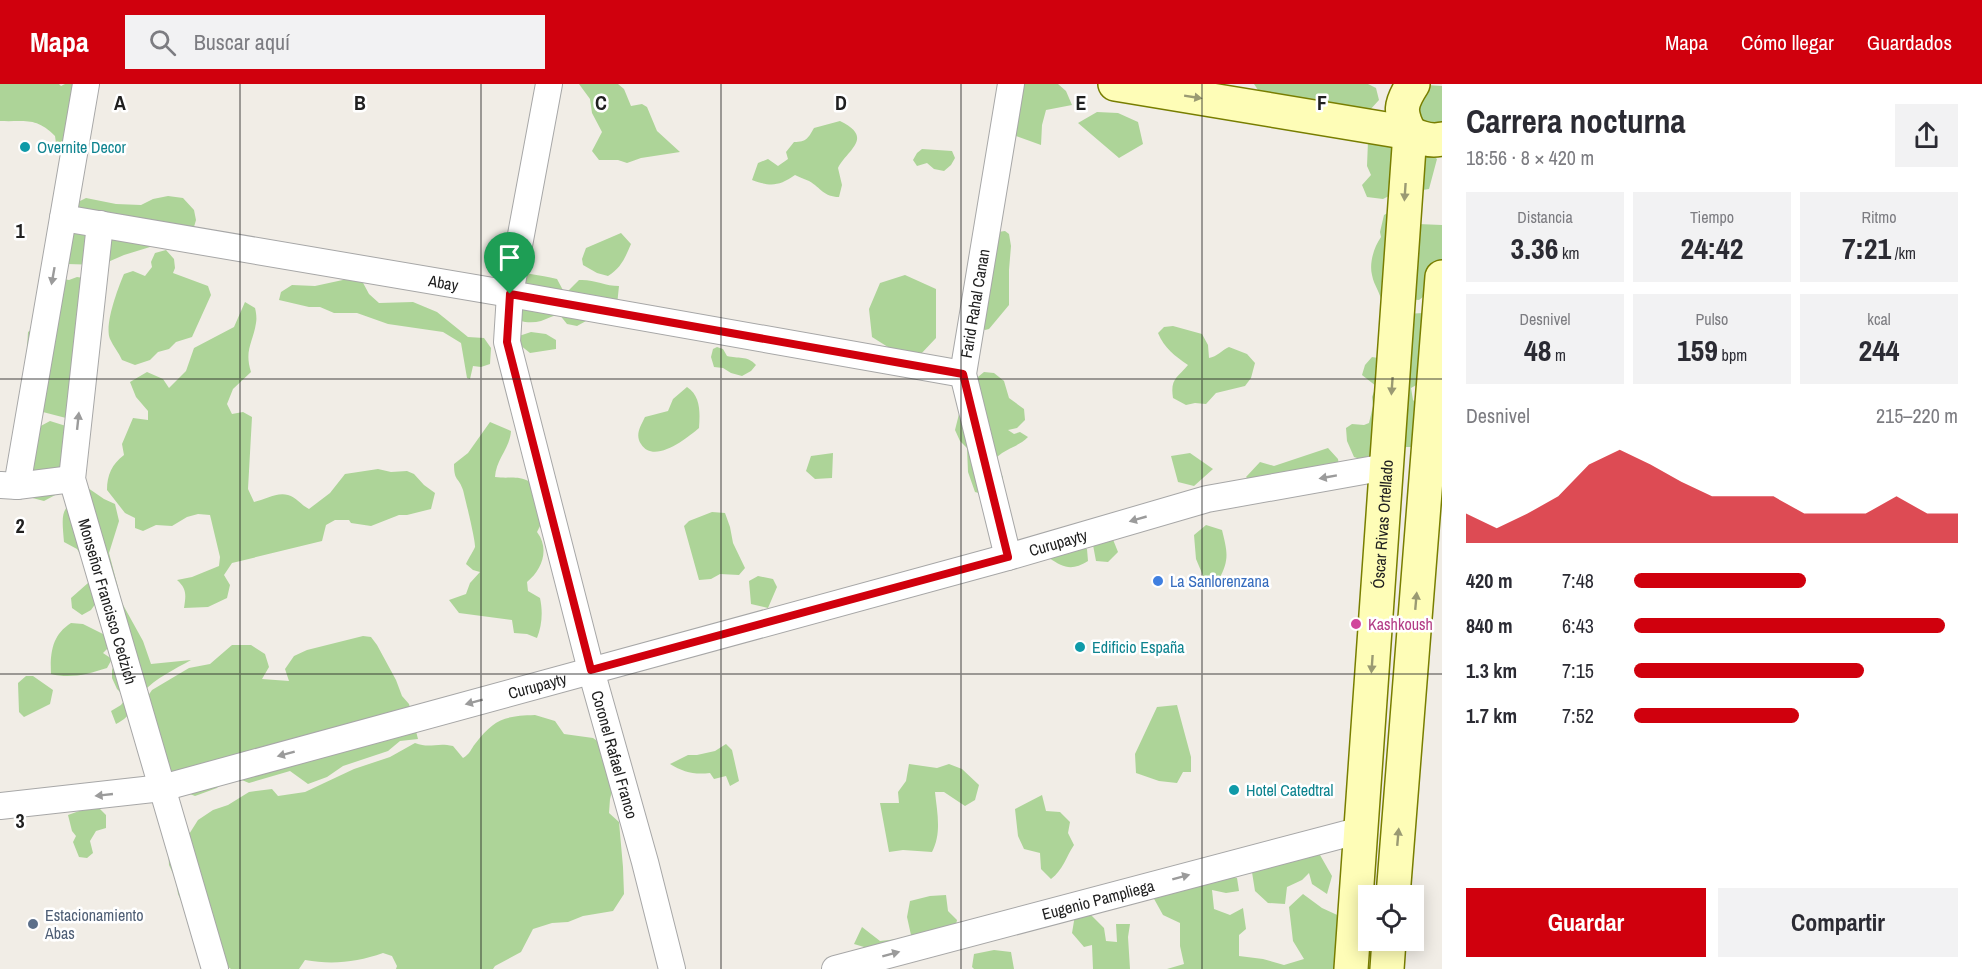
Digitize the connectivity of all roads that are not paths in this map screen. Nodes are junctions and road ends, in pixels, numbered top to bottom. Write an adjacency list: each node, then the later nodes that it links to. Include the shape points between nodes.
1 (86, 84): 8 (street)
2 (549, 84): 11 (street, Coronel Rafael Franco)
3 (1011, 84): 12 (street, Farid Rahal Canan)
4 (1114, 84): 6 (street, one-way to 6)
5 (1413, 84): 6 (street, Óscar Rivas Ortellado, via 1405,97 1401,117)
6 (1410, 133): 7 (street, via 1420,139); 13 (street, Óscar Rivas Ortellado, one-way to 13)
7 (1442, 139)
8 (63, 218): 9 (street, Abay); 15 (street, one-way to 15)
9 (100, 224): 11 (street, Abay); 14 (street, Monseñor Francisco Cedzich, one-way to 9)
10 (1442, 277): 21 (street, one-way to 10)
11 (510, 294): 12 (street, Abay); 17 (street, Coronel Rafael Franco, via 507,342)
12 (963, 374): 16 (street, Farid Rahal Canan)
13 (1386, 467): 16 (street, Curupayty, one-way to 16, via 1207,500); 20 (street, Óscar Rivas Ortellado, one-way to 20)
14 (72, 479): 15 (street); 18 (street, Monseñor Francisco Cedzich)
15 (9, 486)
16 (1008, 557): 17 (street, Curupayty)
17 (591, 670): 18 (street, Curupayty, one-way to 18); 24 (street, Coronel Rafael Franco)
18 (162, 788): 19 (street, Curupayty, one-way to 19); 23 (street, Monseñor Francisco Cedzich)
19 (0, 806)
20 (1361, 830): 25 (street, Eugenio Pampliega, one-way to 20); 26 (street, Óscar Rivas Ortellado)
21 (1394, 885)
22 (1388, 951): 27 (street)
23 (215, 969)
24 (672, 969)
25 (835, 969)
26 (1351, 969)
27 (1387, 969)

